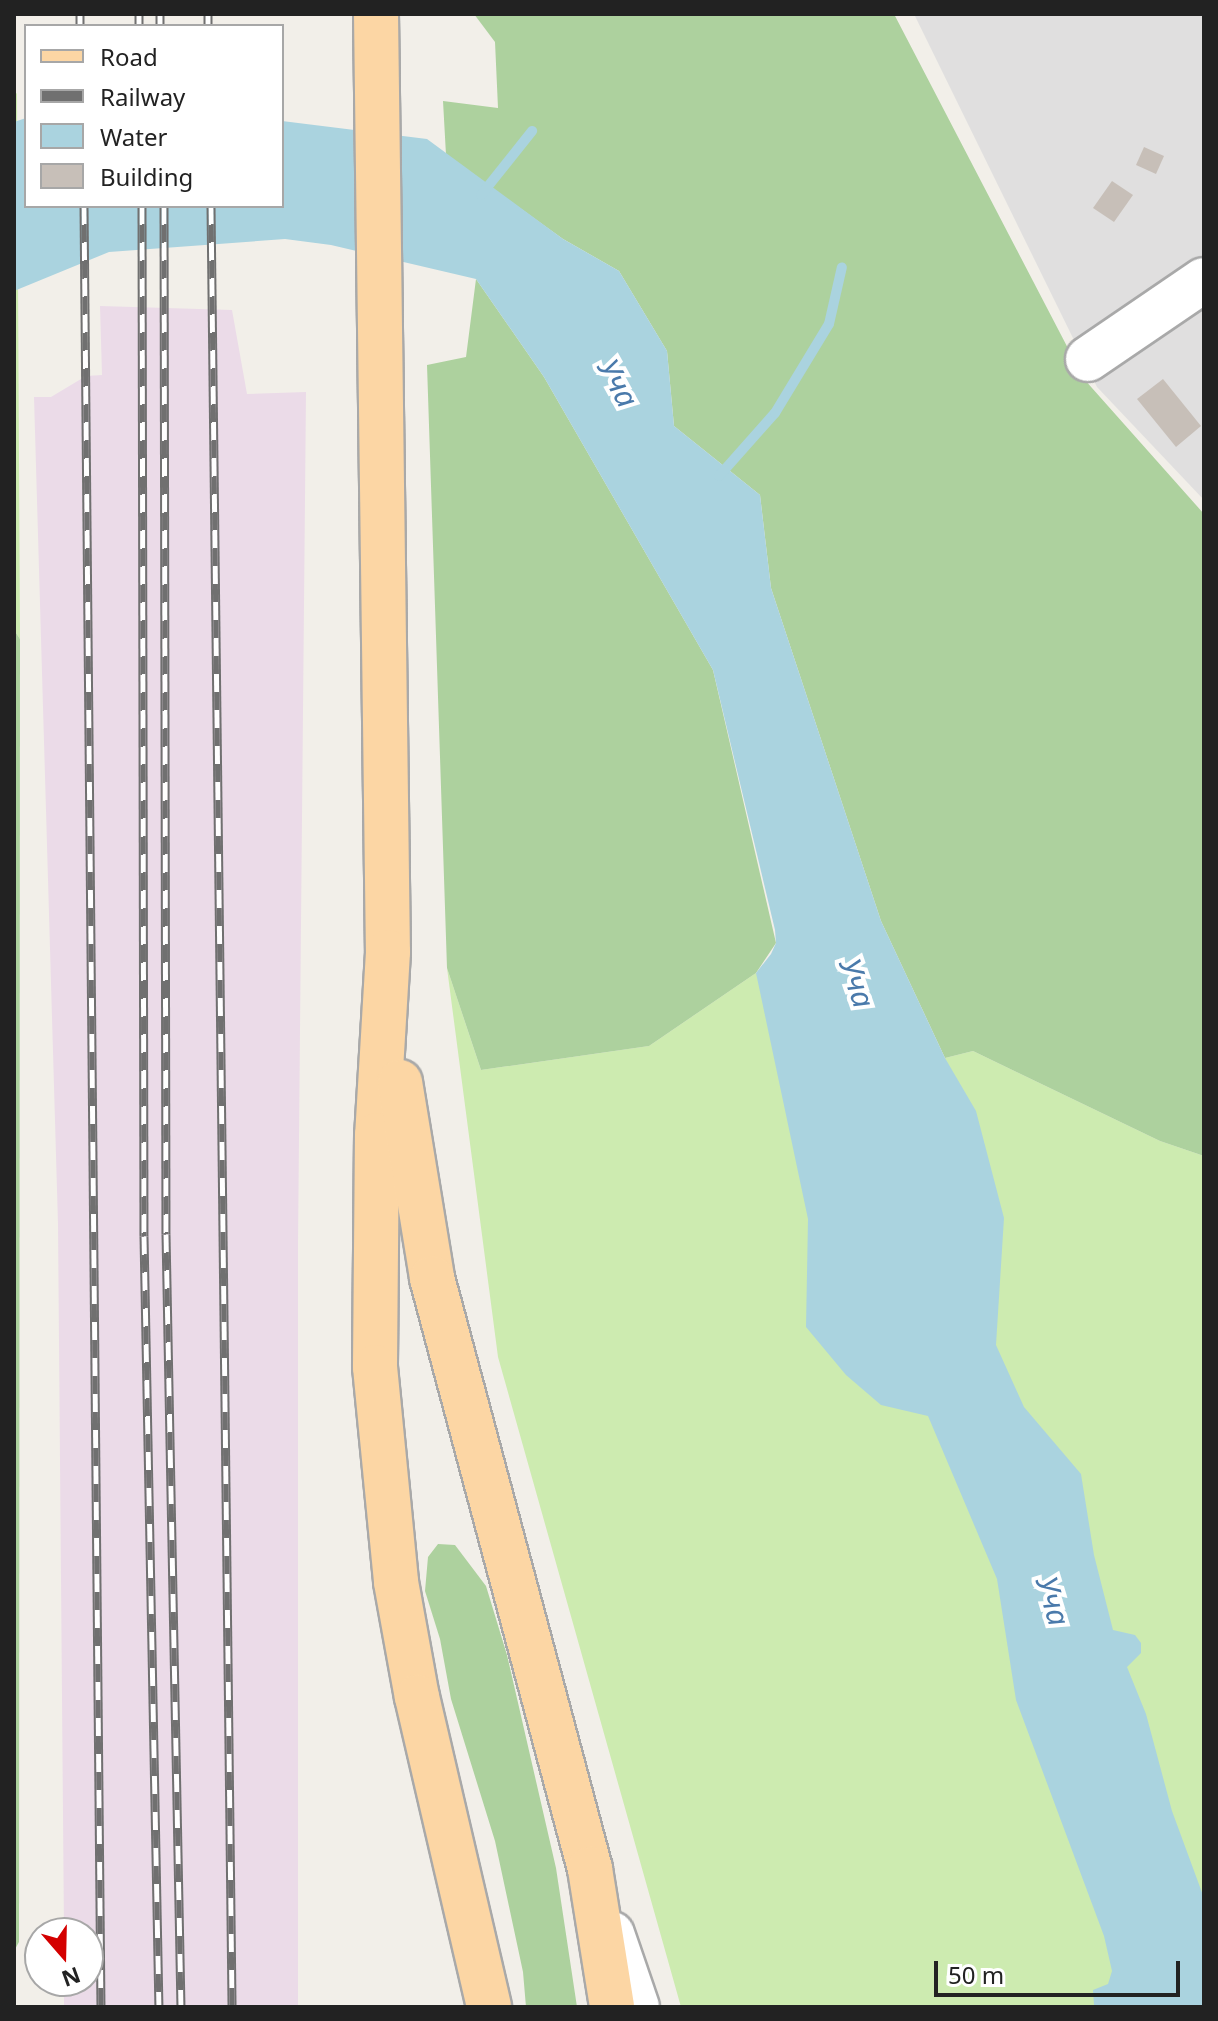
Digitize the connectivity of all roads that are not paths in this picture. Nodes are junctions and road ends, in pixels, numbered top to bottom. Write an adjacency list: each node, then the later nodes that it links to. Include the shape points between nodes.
1 (376, 14): 4 (main road)
2 (1204, 280): 3 (street)
3 (1088, 359)
4 (388, 952): 5 (main road, via 404,1118 432,1278); 6 (main road, via 375,1367 383,1476 417,1697)
5 (590, 1869): 7 (main road); 8 (street)
6 (489, 2007)
7 (612, 2007)
8 (637, 2007)

